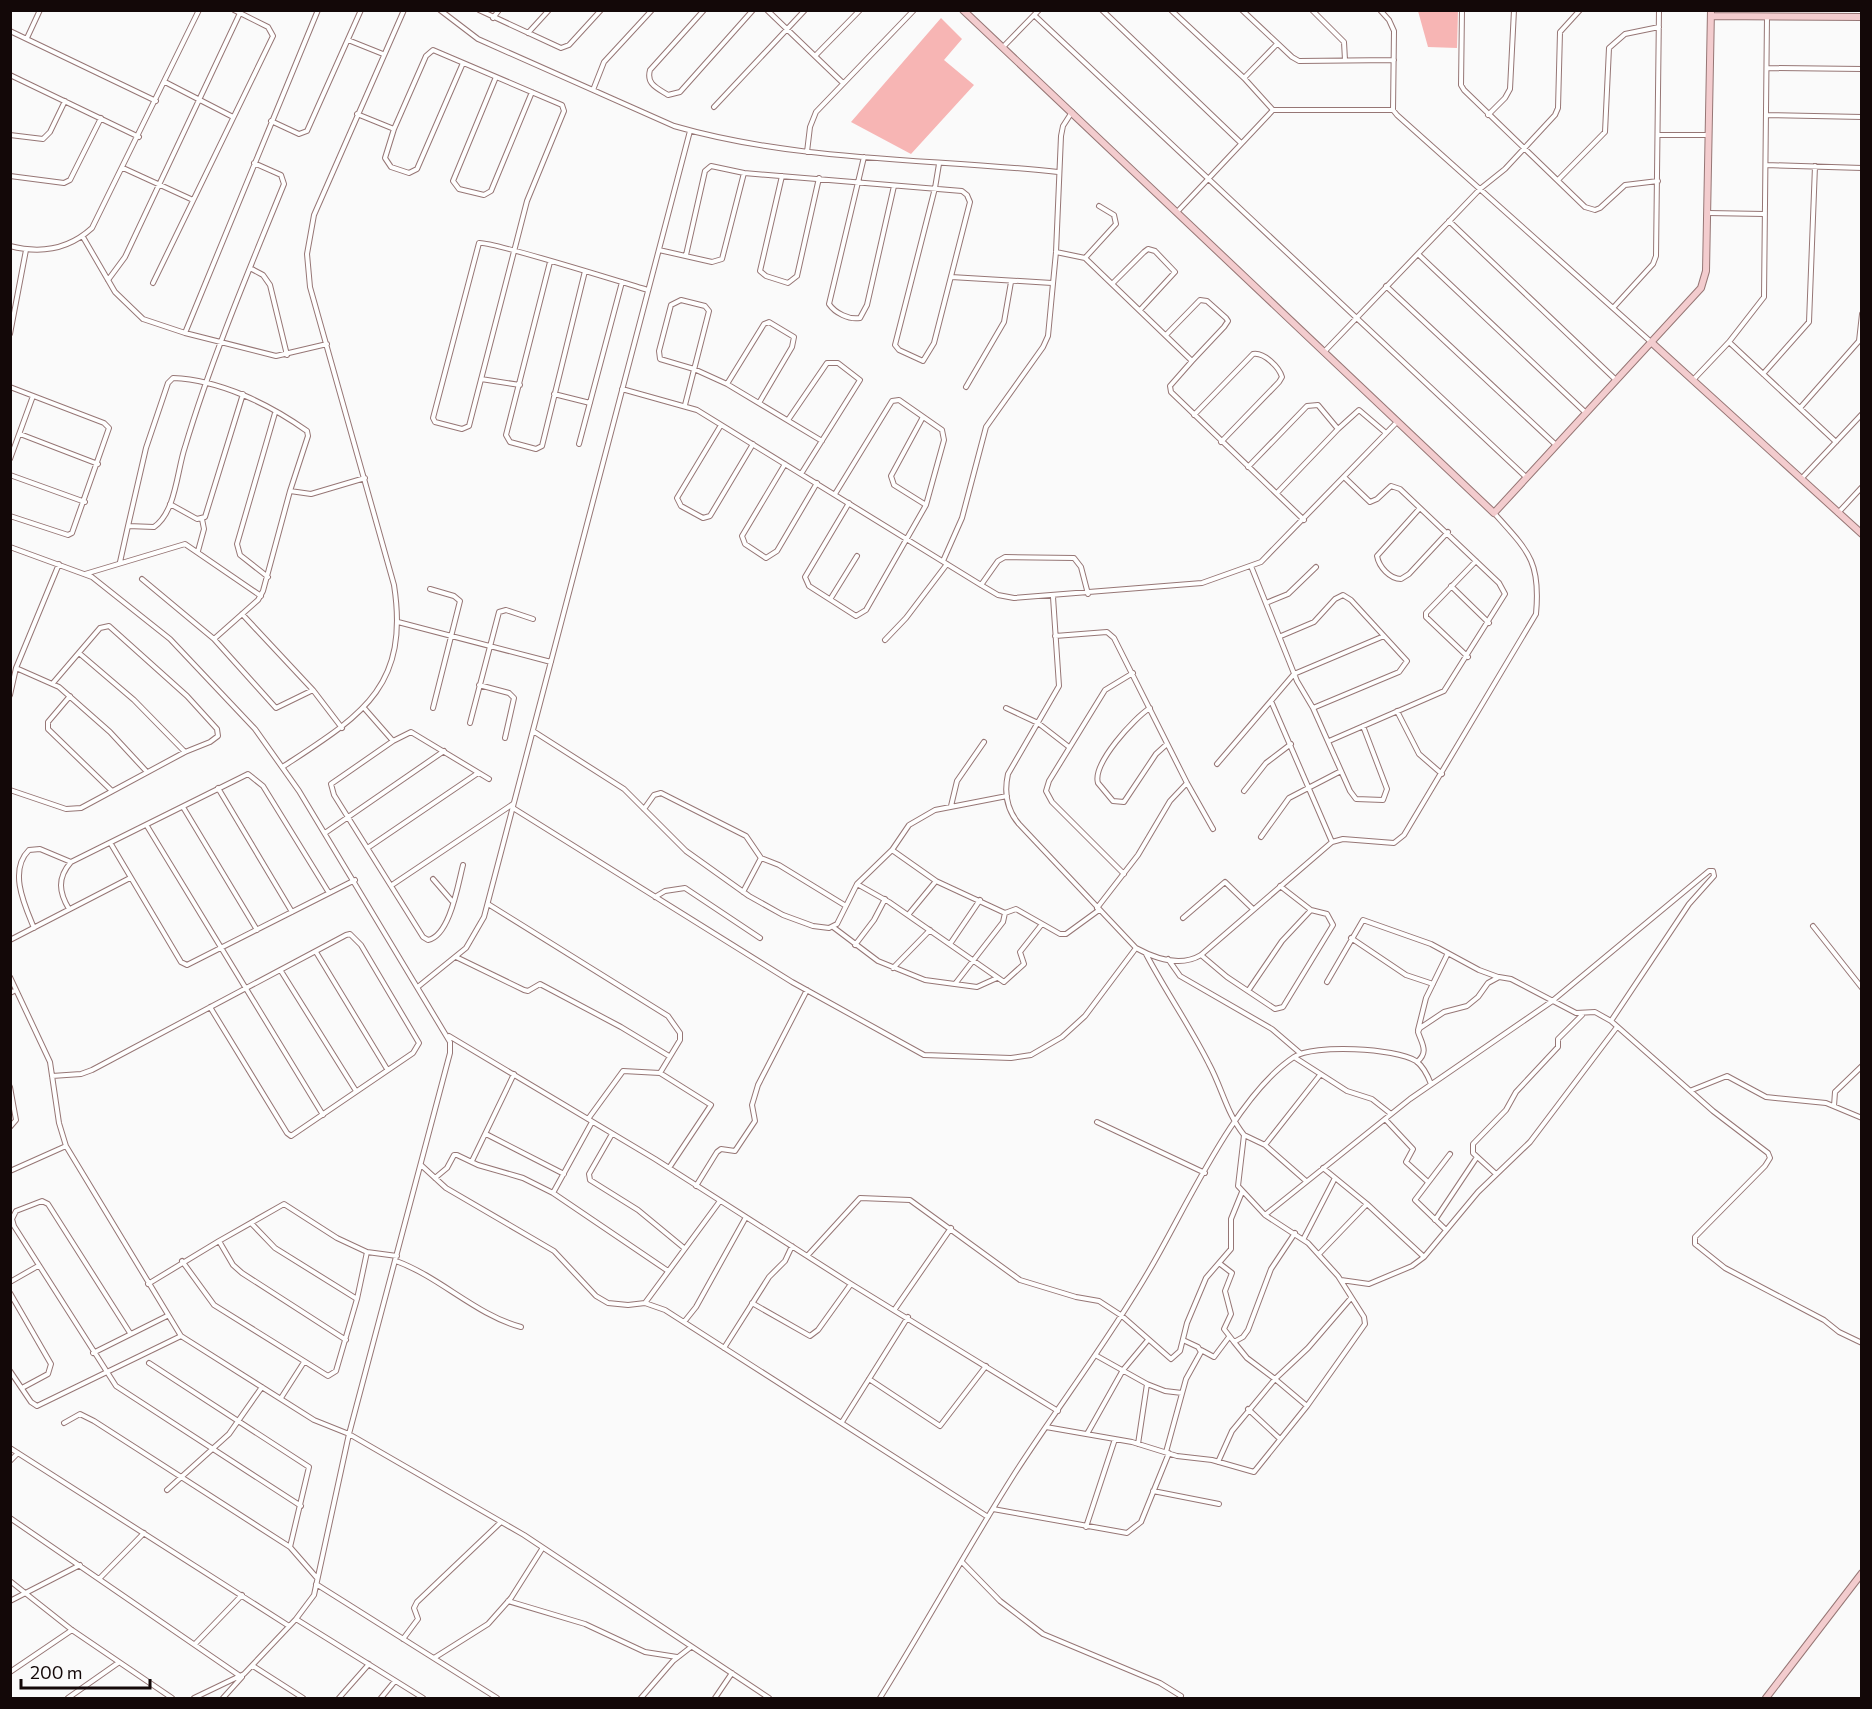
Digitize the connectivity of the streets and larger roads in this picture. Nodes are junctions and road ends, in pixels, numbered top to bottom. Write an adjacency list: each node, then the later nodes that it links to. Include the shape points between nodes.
1 (40, 10): 40 (street)
2 (199, 10): 54 (street)
3 (234, 10): 30 (street)
4 (318, 10): 71 (street)
5 (361, 10): 41 (street)
6 (404, 10): 44 (street)
7 (440, 10): 56 (street, via 473,36)
8 (479, 10): 35 (street)
9 (499, 10): 35 (street)
10 (549, 10): 39 (street)
11 (601, 10): 39 (street, via 566,47)
12 (652, 10): 56 (street, via 604,62)
13 (704, 10): 14 (street, via 650,70 652,84 668,95 680,92)
14 (753, 10)
15 (767, 10): 38 (street)
16 (805, 10): 38 (street)
17 (860, 10): 45 (street)
18 (914, 10): 55 (street)
19 (1039, 10): 32 (street)
20 (1102, 10): 78 (street)
21 (1171, 10): 53 (street)
22 (1242, 10): 42 (street)
23 (1312, 10): 46 (street, via 1344,42)
24 (1380, 10): 47 (street, via 1393,28)
25 (1462, 10): 66 (street, via 1461,85)
26 (1514, 10): 66 (street, via 1510,89)
27 (1580, 10): 79 (street, via 1560,32 1557,112)
28 (1659, 10): 36 (street)
29 (968, 12): 43 (street)
30 (240, 13): 58 (street); 68 (street, via 271,29 273,36)
31 (1711, 13): 33 (street); 76 (street)
32 (1034, 15): 43 (street); 93 (street)
33 (1767, 16): 34 (street); 49 (street)
34 (1862, 17)
35 (493, 18): 39 (street)
36 (1659, 27): 75 (street); 94 (street, via 1625,34 1609,48 1605,132)
37 (10, 30): 40 (street)
38 (787, 30): 45 (street); 61 (street)
39 (528, 33)
40 (27, 38): 60 (street)
41 (348, 40): 44 (street); 71 (street, via 307,131 299,134)
42 (1277, 44): 46 (street, via 1299,61); 53 (street)
43 (1003, 47): 64 (street)
44 (383, 54): 65 (street)
45 (815, 56): 55 (street)
46 (1345, 60): 47 (street)
47 (1394, 60): 63 (street)
48 (463, 63): 52 (street); 72 (street, via 437,50 428,53); 72 (street, via 414,172 391,167 386,161)
49 (1767, 68): 50 (street); 67 (street)
50 (1862, 69)
51 (10, 75): 59 (street)
52 (496, 77): 57 (street); 57 (street, via 453,181 459,189 484,195 491,191)
53 (1244, 78): 62 (street)
54 (165, 82): 58 (street); 60 (street)
55 (843, 83): 80 (street, via 813,117)
56 (593, 90): 73 (street)
57 (532, 92): 111 (street, via 562,105 564,113 527,201)
58 (199, 100): 68 (street); 97 (street)
59 (65, 101): 70 (street); 74 (street, via 43,139)
60 (156, 101): 77 (street)
61 (714, 107)
62 (1274, 110): 63 (street); 78 (street)
63 (1393, 110): 100 (street)
64 (1072, 112): 88 (street, via 1063,126); 103 (street)
65 (357, 114): 72 (street); 138 (street, via 309,235 308,279)
66 (1488, 115): 79 (street)
67 (1767, 115): 69 (street); 84 (street)
68 (233, 117): 101 (street)
69 (1862, 117)
70 (101, 118): 77 (street); 90 (street, via 73,178 67,182)
71 (271, 121): 82 (street)
72 (394, 129)
73 (690, 131): 80 (street, via 754,146); 110 (street)
74 (10, 135)
75 (1659, 135): 76 (street); 96 (street)
76 (1708, 135): 104 (street)
77 (139, 137): 86 (street)
78 (1241, 143): 93 (street)
79 (1524, 149): 94 (street); 100 (street)
80 (807, 152): 81 (street)
81 (864, 157): 83 (street); 95 (street)
82 (254, 163): 117 (street, via 281,175 285,184); 132 (street)
83 (939, 164): 88 (street); 99 (street)
84 (1766, 165): 85 (street); 105 (street)
85 (1815, 166): 87 (street); 143 (street, via 1809,322)
86 (123, 168): 97 (street); 107 (street, via 96,223)
87 (1862, 168)
88 (1058, 172): 112 (street)
89 (744, 173): 91 (street); 114 (street, via 722,259 711,262); 114 (street, via 717,166 707,168)
90 (10, 176)
91 (782, 176): 92 (street); 92 (street, via 760,271 788,283 798,271)
92 (819, 178): 95 (street)
93 (1207, 179): 103 (street); 131 (street)
94 (1559, 179): 96 (street, via 1585,207 1595,210 1625,185)
95 (858, 181): 98 (street); 98 (street, via 829,304 832,310 853,319 860,318 867,305)
96 (1658, 181): 128 (street, via 1656,260)
97 (160, 185): 101 (street); 120 (street, via 125,257)
98 (894, 186): 99 (street)
99 (935, 188): 119 (street, via 962,191 969,198); 119 (street, via 896,339 899,350 923,361 927,357)
100 (1480, 189): 106 (street); 128 (street)
101 (193, 200): 123 (street)
102 (1099, 206): 115 (street, via 1114,215 1116,224)
103 (1178, 211): 139 (street)
104 (1707, 213): 105 (street); 136 (street, via 1706,271 1701,288)
105 (1764, 213): 137 (street, via 1764,297)
106 (1449, 221): 113 (street); 145 (street)
107 (83, 237): 109 (street, via 61,248); 120 (street)
108 (10, 246): 109 (street)
109 (26, 250): 133 (street)
110 (659, 250): 114 (street); 127 (street)
111 (513, 251): 116 (street); 144 (street); 144 (street, via 485,242 477,246 435,422 462,429 469,426)
112 (1056, 252): 115 (street); 124 (street)
113 (1418, 254): 126 (street); 161 (street)
114 (686, 255)
115 (1085, 258): 125 (street)
116 (550, 262): 118 (street); 149 (street)
117 (250, 268): 135 (street); 140 (street, via 263,275 270,285)
118 (585, 271): 121 (street); 154 (street)
119 (951, 277): 122 (street)
120 (108, 280): 132 (street, via 138,316)
121 (622, 282): 127 (street); 156 (street)
122 (1011, 282): 124 (street); 151 (street, via 1004,322)
123 (153, 283)
124 (1053, 283): 211 (street, via 1046,341 986,427 962,518)
125 (1112, 284): 129 (street); 129 (street, via 1144,252 1155,251 1175,272)
126 (1386, 286): 131 (street); 176 (street)
127 (648, 290): 152 (street)
128 (1613, 308): 136 (street)
129 (1140, 310): 134 (street)
130 (1862, 314): 159 (street, via 1859,341)
131 (1355, 319): 139 (street); 185 (street)
132 (185, 333): 135 (street)
133 (10, 334)
134 (1166, 334): 141 (street); 141 (street, via 1196,302 1204,299 1226,318 1224,327)
135 (223, 342): 140 (street, via 276,356); 147 (street)
136 (1652, 342): 145 (street); 146 (street)
137 (1730, 342): 143 (street); 146 (street)
138 (327, 344): 140 (street); 184 (street)
139 (1324, 352): 166 (street)
140 (287, 355)
141 (1192, 360): 163 (street, via 1170,389)
142 (694, 369): 142 (street, via 709,311 705,306 677,300 671,305 659,355 663,361); 148 (street); 158 (street)
143 (1763, 374): 159 (street)
144 (481, 379): 149 (street)
145 (1616, 380): 161 (street)
146 (1693, 380): 186 (street)
147 (207, 383): 153 (street); 193 (street); 202 (street, via 176,377 170,380 146,448)
148 (727, 384): 157 (street); 157 (street, via 764,324 769,322 791,333 792,347)
149 (519, 385): 154 (street, via 506,438 536,449 542,446)
150 (10, 387): 155 (street)
151 (966, 387)
152 (622, 390): 158 (street); 239 (street)
153 (243, 394): 160 (street); 200 (street)
154 (555, 394): 156 (street)
155 (33, 396): 170 (street); 178 (street, via 108,426)
156 (590, 403): 174 (street)
157 (759, 403): 165 (street)
158 (685, 405): 167 (street)
159 (1800, 408): 173 (street)
160 (275, 413): 189 (street, via 308,434); 216 (street, via 237,544 240,555)
161 (1586, 413): 176 (street)
162 (1862, 414): 173 (street)
163 (1194, 415): 172 (street); 172 (street, via 1253,354 1263,355 1279,371 1279,382)
164 (923, 417): 191 (street, via 899,400 892,401); 195 (street, via 942,430 944,436); 195 (street, via 891,476 894,485)
165 (788, 420): 171 (street); 171 (street, via 823,366 838,363 860,382)
166 (1398, 422): 169 (street); 197 (street)
167 (721, 424): 175 (street); 175 (street, via 677,498 681,506 703,518 710,516)
168 (1338, 429): 169 (street, via 1359,410); 180 (street, via 1318,405 1310,404); 190 (street)
169 (1386, 433): 183 (street)
170 (20, 434): 177 (street); 178 (street)
171 (822, 441): 181 (street)
172 (1221, 442): 180 (street)
173 (1836, 442): 186 (street)
174 (579, 444)
175 (753, 444): 179 (street)
176 (1556, 445): 185 (street)
177 (10, 459)
178 (98, 464): 192 (street)
179 (785, 464): 181 (street); 187 (street, via 742,536 745,544 766,558 777,551)
180 (1248, 467): 190 (street)
181 (801, 474): 187 (street)
182 (10, 475): 192 (street)
183 (1344, 477): 196 (street, via 1370,502 1395,486); 201 (street)
184 (365, 478): 189 (street, via 311,494); 228 (street, via 394,585)
185 (1527, 478): 197 (street)
186 (1802, 478): 198 (street)
187 (817, 483): 191 (street)
188 (1862, 487): 198 (street)
189 (290, 491): 216 (street)
190 (1277, 493): 201 (street)
191 (835, 494): 194 (street)
192 (85, 502): 199 (street, via 74,530 68,535)
193 (170, 504): 200 (street); 202 (street, via 154,527)
194 (849, 504): 205 (street); 224 (street, via 805,577 809,586)
195 (926, 505): 205 (street)
196 (1420, 508): 203 (street); 203 (street, via 1377,556 1390,577 1401,579 1409,574)
197 (1494, 513): 274 (street, via 1531,557 1537,581 1536,614)
198 (1838, 513): 204 (street)
199 (10, 516)
200 (202, 519): 207 (street, via 204,529)
201 (1304, 520): 213 (street, via 1270,555)
202 (128, 526): 210 (street)
203 (1448, 532): 209 (street)
204 (1862, 534)
205 (907, 539): 211 (street); 224 (street, via 861,615 856,616)
206 (10, 547): 212 (street)
207 (198, 551): 210 (street, via 180,543); 222 (street)
208 (857, 556): 224 (street)
209 (1476, 561): 219 (street); 229 (street, via 1505,594)
210 (120, 562): 215 (street)
211 (945, 562): 218 (street); 235 (street, via 906,618)
212 (59, 564): 215 (street); 240 (street)
213 (1251, 566): 221 (street, via 1208,582); 225 (street)
214 (1316, 567): 225 (street, via 1288,594)
215 (85, 574): 270 (street, via 170,639 239,711)
216 (268, 577): 222 (street)
217 (142, 579): 234 (street)
218 (981, 585): 221 (street, via 1005,557 1074,558 1079,562); 223 (street, via 1005,597)
219 (1451, 586): 229 (street); 238 (street, via 1426,617)
220 (430, 590): 233 (street, via 454,596 460,602)
221 (1088, 594): 223 (street)
222 (261, 596): 226 (street)
223 (1053, 597): 230 (street)
224 (831, 598)
225 (1266, 603): 231 (street)
226 (242, 614): 234 (street); 245 (street)
227 (533, 619): 236 (street, via 506,610 499,612)
228 (398, 622): 233 (street); 253 (street, via 389,667)
229 (1489, 623): 238 (street)
230 (1055, 636): 241 (street, via 1111,634); 256 (street, via 1059,686)
231 (1281, 636): 232 (street, via 1314,622 1335,599 1343,596); 242 (street)
232 (1384, 636): 242 (street); 252 (street, via 1406,658 1405,668)
233 (452, 637): 236 (street); 249 (street)
234 (214, 639): 245 (street, via 276,708)
235 (885, 640)
236 (489, 647): 239 (street); 244 (street)
237 (79, 653): 243 (street); 268 (street, via 134,700); 268 (street, via 100,628 109,626 187,696 218,736)
238 (1468, 657): 254 (street, via 1444,691)
239 (551, 662): 259 (street)
240 (16, 668): 243 (street); 246 (street)
241 (1133, 673): 251 (street); 266 (street, via 1105,690)
242 (1294, 674): 248 (street); 252 (street)
243 (53, 683): 247 (street)
244 (479, 685): 255 (street); 260 (street, via 514,698)
245 (313, 690): 258 (street)
246 (10, 695)
247 (70, 696): 272 (street); 280 (street, via 48,722 48,729)
248 (1271, 701): 265 (street); 269 (street)
249 (433, 708)
250 (1006, 708): 256 (street)
251 (1150, 708): 264 (street); 264 (street, via 1126,728 1099,770 1098,783 1113,801 1124,802)
252 (1313, 708): 262 (street)
253 (365, 709): 258 (street); 261 (street)
254 (1397, 711): 257 (street); 274 (street, via 1419,754)
255 (470, 723)
256 (1038, 723): 266 (street); 282 (street, via 1008,774)
257 (1363, 726): 262 (street); 271 (street, via 1388,794 1378,801 1356,799)
258 (342, 728): 270 (street)
259 (533, 731): 283 (street); 286 (street, via 624,789)
260 (505, 738)
261 (393, 741): 267 (street, via 416,733); 287 (street, via 331,784)
262 (1329, 741): 271 (street)
263 (984, 742): 284 (street, via 957,781)
264 (1167, 744): 276 (street)
265 (1291, 744): 277 (street); 281 (street, via 1266,763)
266 (1069, 747): 299 (street, via 1049,781 1047,796)
267 (444, 751): 273 (street); 287 (street)
268 (185, 752): 272 (street)
269 (1217, 764)
270 (284, 766): 290 (street)
271 (1341, 771): 277 (street)
272 (147, 772): 280 (street)
273 (478, 772): 275 (street); 294 (street)
274 (1442, 774): 292 (street, via 1398,842)
275 (489, 779)
276 (1187, 783): 289 (street); 299 (street, via 1170,801)
277 (1308, 786): 291 (street, via 1284,803); 292 (street)
278 (218, 788): 285 (street); 308 (street, via 248,774 257,779); 319 (street)
279 (10, 790): 280 (street, via 75,810)
280 (112, 791)
281 (1244, 791)
282 (1007, 796): 284 (street); 316 (street, via 1011,815)
283 (513, 806): 305 (street); 309 (street); 313 (street)
284 (951, 806): 295 (street, via 928,813 909,825)
285 (183, 807): 288 (street); 327 (street)
286 (645, 808): 296 (street, via 654,795 661,793 746,836); 307 (street, via 686,851)
287 (349, 816): 290 (street); 294 (street)
288 (147, 826): 293 (street); 334 (street)
289 (1213, 829)
290 (325, 832): 302 (street)
291 (1261, 837)
292 (1332, 842): 306 (street)
293 (111, 844): 297 (street); 300 (street)
294 (369, 847): 305 (street)
295 (892, 850): 303 (street); 304 (street)
296 (761, 858): 307 (street); 314 (street)
297 (71, 862): 315 (street, via 60,892); 326 (street, via 34,848 24,856 20,894)
298 (463, 865): 312 (street)
299 (1124, 874): 316 (street)
300 (130, 878): 315 (street); 334 (street, via 183,963 192,964)
301 (433, 879): 312 (street)
302 (355, 880): 308 (street); 351 (street)
303 (936, 881): 311 (street); 321 (street)
304 (857, 884): 310 (street); 314 (street)
305 (392, 885): 312 (street, via 428,940 446,927)
306 (1280, 886): 317 (street); 318 (street)
307 (743, 892): 325 (street, via 783,915 813,926)
308 (329, 893): 319 (street)
309 (655, 897): 329 (street, via 685,888); 355 (street)
310 (885, 899): 321 (street); 333 (street)
311 (980, 900): 320 (street); 332 (street)
312 (452, 902)
313 (488, 904): 340 (street, via 480,928); 366 (street, via 668,1016 681,1038)
314 (846, 906): 325 (street)
315 (69, 909): 326 (street)
316 (1098, 909): 323 (street, via 1066,934); 335 (street)
317 (1253, 909): 322 (street, via 1225,882); 339 (street)
318 (1311, 910): 356 (street, via 1282,941); 356 (street, via 1327,915 1333,925 1286,1004 1275,1009)
319 (292, 912): 327 (street)
320 (1005, 913): 323 (street, via 1016,909); 341 (street, via 1003,922)
321 (908, 915): 328 (street)
322 (1183, 918)
323 (1042, 924): 347 (street, via 1020,952 1024,964 1007,981)
324 (1813, 926): 352 (street)
325 (833, 927): 333 (street)
326 (34, 928): 331 (street)
327 (257, 930): 334 (street)
328 (930, 930): 332 (street); 343 (street)
329 (760, 938)
330 (1352, 938): 337 (street, via 1364,920); 348 (street); 350 (street, via 1406,975)
331 (10, 940)
332 (950, 944): 341 (street)
333 (855, 945): 343 (street)
334 (221, 948): 353 (street)
335 (1136, 948): 338 (street); 355 (street, via 1100,999 1071,1030 1021,1058 924,1055)
336 (316, 952): 344 (street); 370 (street); 370 (street, via 350,934 361,945 419,1043 413,1053)
337 (1448, 952): 346 (street); 350 (street)
338 (1146, 953): 342 (street); 386 (street, via 1209,1063)
339 (1201, 955): 342 (street, via 1185,962); 356 (street)
340 (456, 957): 351 (street); 366 (street, via 524,990 540,984)
341 (972, 959): 347 (street); 349 (street)
342 (1167, 959): 365 (street, via 1180,976 1272,1029)
343 (893, 968): 349 (street, via 925,980)
344 (281, 970): 353 (street); 378 (street)
345 (10, 977): 354 (street)
346 (1499, 977): 358 (street); 363 (street, via 1488,983 1474,1001 1444,1012)
347 (997, 978): 349 (street, via 977,987)
348 (1327, 982)
349 (955, 984)
350 (1433, 984): 363 (street)
351 (419, 986): 364 (street)
352 (1862, 987)
353 (246, 988): 359 (street); 381 (street)
354 (16, 990): 357 (street); 374 (street)
355 (807, 990): 407 (street, via 758,1085 752,1105 755,1121 735,1151 717,1152)
356 (1248, 991)
357 (10, 993)
358 (1551, 1002): 360 (street); 361 (street, via 1671,900 1713,871 1714,876 1689,904); 375 (street)
359 (210, 1007): 374 (street, via 92,1070); 381 (street, via 288,1135 296,1134)
360 (1582, 1015): 361 (street, via 1595,1012); 394 (street, via 1558,1039 1558,1047 1516,1092 1506,1110 1473,1144 1471,1150)
361 (1611, 1021): 362 (street)
362 (1617, 1027): 377 (street); 402 (street, via 1530,1142)
363 (1418, 1032): 368 (street, via 1425,1049)
364 (448, 1036): 372 (street); 396 (street, via 450,1053)
365 (1300, 1053): 367 (street); 368 (street, via 1375,1050)
366 (669, 1056): 371 (street)
367 (1294, 1057): 373 (street); 386 (street, via 1258,1091)
368 (1417, 1062): 375 (street)
369 (1862, 1066): 379 (street, via 1835,1092)
370 (387, 1069): 378 (street)
371 (660, 1073): 384 (street, via 623,1071); 397 (street, via 711,1105)
372 (514, 1074): 384 (street); 388 (street)
373 (1320, 1075): 380 (street, via 1347,1091 1372,1099); 391 (street)
374 (52, 1076): 392 (street)
375 (1431, 1084): 380 (street)
376 (10, 1087): 387 (street, via 16,1120)
377 (1692, 1090): 379 (street, via 1727,1076 1766,1097); 454 (street, via 1770,1158 1694,1242 1725,1268)
378 (356, 1091): 381 (street)
379 (1834, 1106): 382 (street)
380 (1391, 1114): 383 (street)
381 (323, 1115)
382 (1862, 1118)
383 (1385, 1119): 398 (street); 406 (street, via 1413,1149 1406,1162)
384 (590, 1121): 389 (street); 401 (street)
385 (1097, 1122): 400 (street)
386 (1234, 1123): 390 (street); 400 (street)
387 (10, 1127)
388 (486, 1134): 395 (street); 401 (street)
389 (612, 1134): 397 (street); 422 (street, via 590,1180 629,1204)
390 (1244, 1135): 391 (street); 408 (street, via 1237,1180)
391 (1265, 1145): 405 (street)
392 (66, 1146): 399 (street); 434 (street)
393 (1450, 1154): 406 (street)
394 (1477, 1157): 402 (street); 414 (street)
395 (472, 1161): 404 (street, via 454,1155); 409 (street)
396 (421, 1165): 404 (street); 427 (street)
397 (669, 1168): 407 (street)
398 (1323, 1168): 403 (street); 405 (street)
399 (10, 1171)
400 (1205, 1173): 443 (street)
401 (564, 1174): 409 (street)
402 (1496, 1174): 417 (street)
403 (1335, 1178): 411 (street); 419 (street)
404 (435, 1179): 439 (street, via 554,1251 596,1296 608,1303)
405 (1306, 1180): 412 (street)
406 (1428, 1182): 414 (street, via 1415,1203)
407 (696, 1186): 410 (street)
408 (1242, 1192): 412 (street); 429 (street, via 1231,1219 1231,1249)
409 (553, 1193): 431 (street)
410 (720, 1201): 413 (street); 422 (street)
411 (1367, 1204): 424 (street); 426 (street)
412 (1265, 1215): 418 (street)
413 (746, 1217): 421 (street); 445 (street)
414 (1435, 1220): 417 (street)
415 (251, 1223): 420 (street); 423 (street, via 275,1207 288,1204 337,1238); 438 (street, via 275,1248)
416 (951, 1228): 425 (street, via 910,1200 863,1197); 441 (street); 443 (street, via 1020,1280 1099,1300)
417 (1446, 1230): 426 (street)
418 (1295, 1233): 419 (street); 453 (street, via 1275,1262 1248,1330)
419 (1304, 1238): 424 (street)
420 (219, 1241): 428 (street); 450 (street, via 242,1273)
421 (792, 1246): 425 (street); 440 (street)
422 (684, 1248): 431 (street)
423 (367, 1252): 427 (street); 438 (street)
424 (1319, 1254): 432 (street)
425 (808, 1255): 435 (street)
426 (1424, 1257): 432 (street, via 1369,1284)
427 (396, 1259): 446 (street); 479 (street)
428 (182, 1261): 434 (street); 459 (street, via 214,1305)
429 (1219, 1263): 449 (street, via 1232,1273 1225,1291 1231,1308 1224,1329); 452 (street, via 1206,1278)
430 (39, 1266): 433 (street); 447 (street, via 12,1219 16,1211 42,1201 50,1206); 457 (street)
431 (668, 1271): 439 (street)
432 (1341, 1280): 437 (street)
433 (10, 1282)
434 (148, 1284): 442 (street)
435 (851, 1284): 440 (street, via 810,1336); 441 (street)
436 (10, 1293): 469 (street, via 51,1366 46,1375)
437 (1351, 1298): 466 (street); 472 (street, via 1365,1324)
438 (357, 1299): 450 (street)
439 (645, 1303): 445 (street)
440 (752, 1303): 455 (street)
441 (895, 1309): 444 (street)
442 (167, 1316): 447 (street); 448 (street)
443 (1122, 1316): 451 (street); 458 (street)
444 (908, 1317): 461 (street); 465 (street)
445 (684, 1322): 455 (street)
446 (521, 1327)
447 (130, 1333): 457 (street)
448 (181, 1336): 464 (street); 468 (street)
449 (1229, 1337): 453 (street); 456 (street, via 1214,1357)
450 (346, 1340): 459 (street, via 332,1375)
451 (1148, 1340): 452 (street, via 1171,1359 1178,1354); 462 (street)
452 (1183, 1340): 456 (street)
453 (1234, 1342): 466 (street, via 1239,1351)
454 (1862, 1343)
455 (723, 1348): 476 (street)
456 (1201, 1350): 470 (street)
457 (93, 1353): 464 (street)
458 (1096, 1356): 462 (street); 474 (street)
459 (304, 1362): 471 (street)
460 (149, 1363): 475 (street)
461 (986, 1366): 465 (street, via 940,1426); 474 (street)
462 (1123, 1370): 467 (street); 480 (street)
463 (10, 1371): 469 (street)
464 (106, 1372): 469 (street, via 37,1406); 485 (street, via 122,1391)
465 (869, 1379): 476 (street)
466 (1275, 1379): 472 (street); 473 (street)
467 (1147, 1384): 470 (street); 483 (street)
468 (262, 1387): 471 (street); 475 (street)
469 (21, 1388)
470 (1182, 1393): 486 (street)
471 (281, 1398): 479 (street, via 314,1420)
472 (1307, 1406): 482 (street)
473 (1248, 1409): 482 (street); 489 (street, via 1229,1435)
474 (1058, 1411): 478 (street)
475 (240, 1421): 485 (street); 494 (street, via 309,1467)
476 (842, 1422): 496 (street)
477 (64, 1423): 490 (street, via 84,1415)
478 (1046, 1427): 480 (street); 495 (street)
479 (349, 1434): 498 (street); 507 (street)
480 (1087, 1434): 481 (street)
481 (1115, 1439): 483 (street); 499 (street)
482 (1280, 1439): 489 (street, via 1254,1472)
483 (1138, 1444): 486 (street)
484 (10, 1448): 487 (street)
485 (212, 1449): 490 (street); 494 (street)
486 (1167, 1452): 489 (street); 492 (street)
487 (18, 1453): 488 (street); 500 (street)
488 (10, 1461)
489 (1218, 1462)
490 (182, 1476): 491 (street); 501 (street)
491 (167, 1490)
492 (1154, 1491): 493 (street); 499 (street, via 1141,1522 1132,1531)
493 (1219, 1504)
494 (301, 1506): 501 (street)
495 (993, 1509): 496 (street); 499 (street)
496 (988, 1517): 503 (street)
497 (10, 1518): 504 (street)
498 (501, 1521): 502 (street); 517 (street, via 417,1602 414,1608 418,1619)
499 (1086, 1527)
500 (144, 1533): 506 (street); 511 (street)
501 (290, 1547): 507 (street)
502 (542, 1548): 513 (street); 519 (street)
503 (962, 1562): 529 (street, via 1043,1634 1160,1683); 542 (street)
504 (80, 1565): 506 (street); 510 (street)
505 (1862, 1573): 543 (street)
506 (99, 1579): 518 (street)
507 (317, 1579): 509 (street)
508 (10, 1581): 510 (street)
509 (316, 1584): 514 (street, via 310,1603); 517 (street)
510 (25, 1593): 512 (street); 516 (street)
511 (242, 1595): 515 (street); 518 (street)
512 (10, 1601)
513 (508, 1601): 520 (street, via 585,1624 645,1652); 521 (street, via 481,1631)
514 (296, 1619): 515 (street); 523 (street)
515 (289, 1626): 524 (street)
516 (72, 1630): 522 (street); 525 (street)
517 (403, 1639): 521 (street)
518 (195, 1644): 527 (street)
519 (691, 1647): 520 (street); 526 (street)
520 (677, 1657): 539 (street)
521 (434, 1658): 538 (street)
522 (118, 1663): 530 (street); 531 (street)
523 (369, 1664): 528 (street); 535 (street)
524 (253, 1666): 527 (street); 534 (street)
525 (10, 1672)
526 (732, 1673): 540 (street); 541 (street)
527 (242, 1675): 532 (street); 533 (street)
528 (395, 1681): 536 (street); 537 (street)
529 (1181, 1696)
530 (68, 1698)
531 (172, 1698)
532 (198, 1698)
533 (223, 1698)
534 (303, 1698)
535 (339, 1698)
536 (381, 1698)
537 (423, 1698)
538 (497, 1698)
539 (641, 1698)
540 (715, 1698)
541 (769, 1698)
542 (880, 1698)
543 (1766, 1698)

